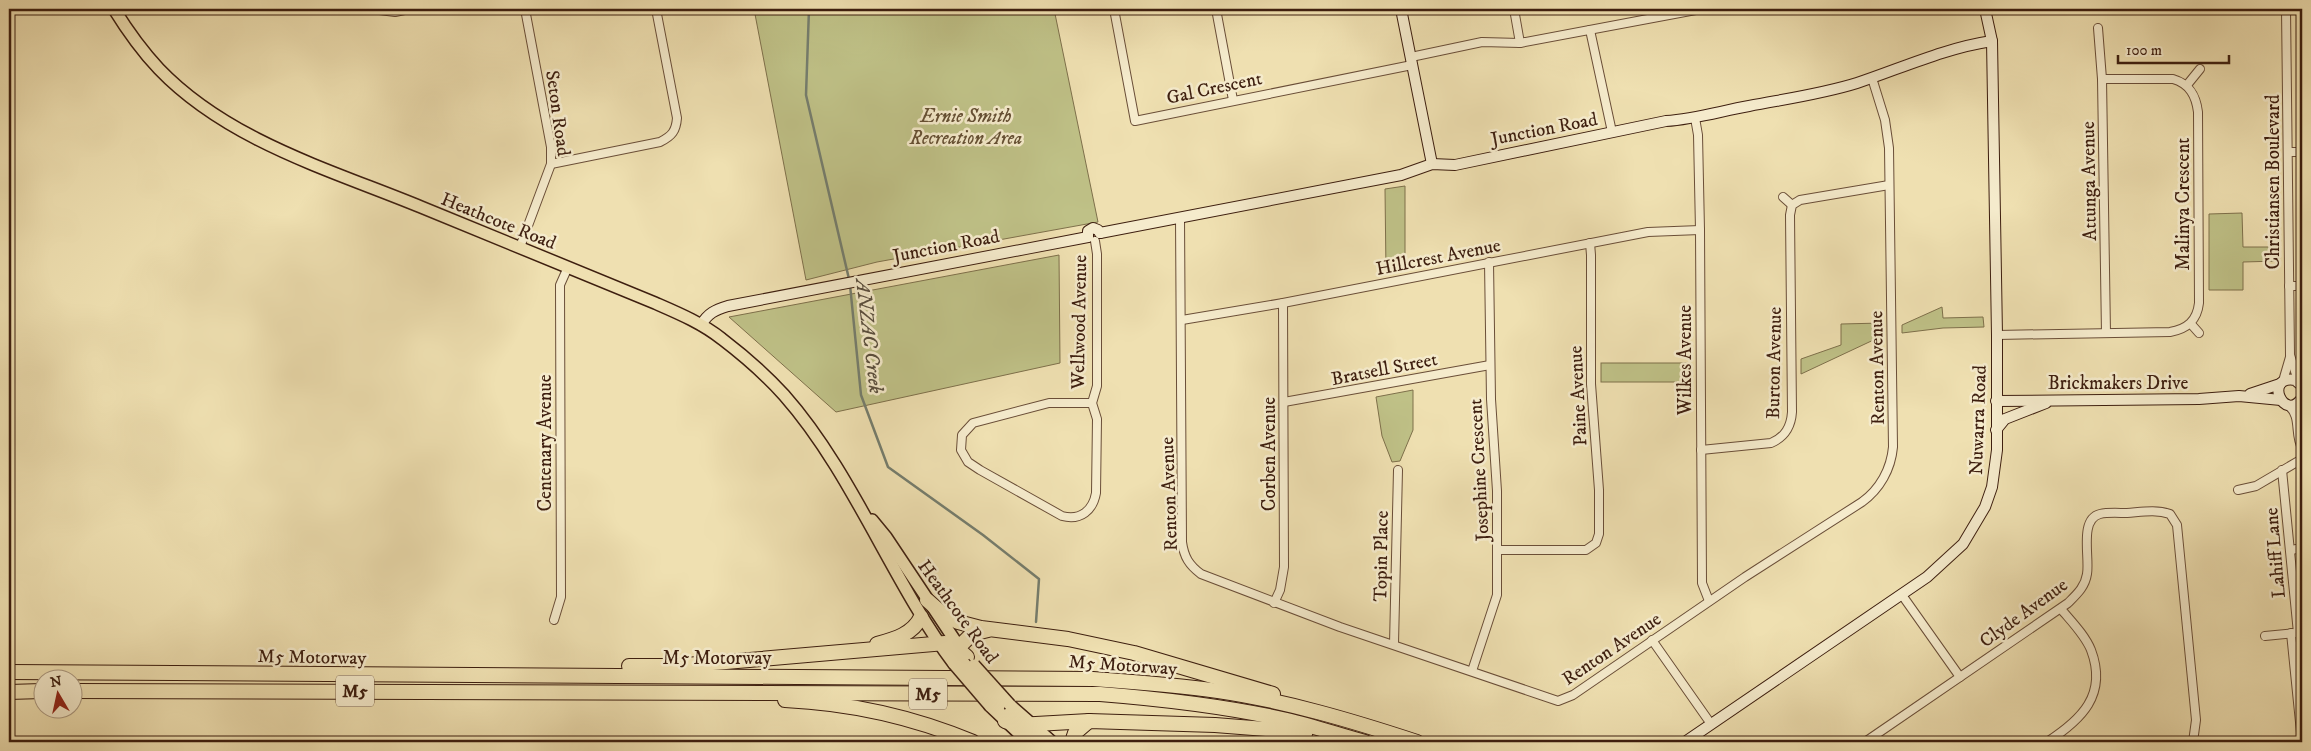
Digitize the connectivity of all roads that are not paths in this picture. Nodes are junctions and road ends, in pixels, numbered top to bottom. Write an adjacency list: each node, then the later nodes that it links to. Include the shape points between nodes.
1 (114, 9): 36 (main road, Heathcote Road, via 159,69 207,110 234,128)
2 (372, 9): 3 (street, via 395,12)
3 (409, 9)
4 (525, 9): 27 (street, Seton Road, via 551,146)
5 (656, 9): 27 (street, via 677,118 671,137)
6 (1114, 9): 22 (street, Gal Crescent, via 1135,121)
7 (1216, 9): 22 (street)
8 (1401, 9): 17 (street)
9 (1514, 9): 16 (street)
10 (1700, 9): 14 (street, Gal Crescent)
11 (1985, 9): 15 (street, Nuwarra Road)
12 (2286, 9): 25 (street, Christiansen Boulevard)
13 (2098, 28): 20 (street, Attunga Avenue)
14 (1590, 30): 16 (street, Gal Crescent); 24 (street)
15 (1992, 41): 19 (street, Junction Road, via 1933,55); 47 (street, Nuwarra Road)
16 (1520, 43): 17 (street, Gal Crescent, via 1482,42)
17 (1411, 61): 22 (street, Gal Crescent); 28 (street)
18 (2200, 69): 21 (street)
19 (1872, 78): 23 (street, Junction Road, via 1838,89); 29 (street, Renton Avenue, via 1882,104 1888,136)
20 (2102, 79): 21 (street, via 2167,78); 46 (street, Attunga Avenue)
21 (2187, 86): 43 (street, Malinya Crescent, via 2194,96 2198,112 2199,303)
22 (1233, 100)
23 (1695, 118): 24 (street, Junction Road); 33 (street, Wilkes Avenue)
24 (1612, 132): 28 (street, Junction Road, via 1454,165)
25 (2288, 152): 26 (street); 39 (street, Christiansen Boulevard)
26 (2302, 152)
27 (551, 164): 36 (street, Seton Road)
28 (1432, 164): 32 (street, Junction Road, via 1401,175)
29 (1889, 185): 31 (street, via 1800,200); 74 (street, Renton Avenue, via 1894,447 1888,468 1876,489 1862,502)
30 (1783, 197): 31 (street)
31 (1792, 205): 61 (street, Burton Avenue, via 1790,426 1781,438 1772,443)
32 (1180, 217): 34 (street, Junction Road); 42 (street, Renton Avenue)
33 (1700, 230): 35 (street, Hillcrest Avenue, via 1648,232); 61 (street, Wilkes Avenue)
34 (1094, 237): 44 (street, Junction Road, via 714,310); 58 (street, Wellwood Avenue, via 1097,254 1097,386)
35 (1590, 243): 37 (street, Hillcrest Avenue); 67 (street, Paine Avenue, via 1591,384 1599,490 1599,534)
36 (520, 247): 38 (main road, Heathcote Road)
37 (1489, 262): 41 (street, Hillcrest Avenue); 49 (street, Josephine Crescent)
38 (568, 267): 44 (main road, Heathcote Road); 78 (street, Centenary Avenue, via 560,285 561,596)
39 (2289, 286): 40 (street); 48 (street, Christiansen Boulevard)
40 (2302, 286)
41 (1283, 303): 42 (street, Hillcrest Avenue); 56 (street, Corben Avenue)
42 (1182, 320): 75 (street, Renton Avenue, via 1183,552 1192,568 1201,574)
43 (2191, 324): 45 (street); 46 (street, via 2170,332)
44 (701, 325): 66 (main road, Heathcote Road, via 729,344 783,395 814,434)
45 (2199, 332)
46 (2106, 333): 47 (street)
47 (1997, 335): 55 (street, Nuwarra Road)
48 (2290, 355): 50 (street, Christiansen Boulevard); 51 (street, Christiansen Boulevard)
49 (1490, 365): 56 (street, Bratsell Street); 69 (street, Josephine Crescent)
50 (2282, 383): 51 (street, Brickmakers Drive, via 2291,379); 52 (street, Brickmakers Drive); 57 (street, via 2278,392)
51 (2301, 384)
52 (2239, 396): 53 (street, Brickmakers Drive); 57 (street, Brickmakers Drive)
53 (2052, 400): 55 (street, Brickmakers Drive); 59 (street, via 2005,419)
54 (2302, 400): 57 (street, via 2295,404)
55 (1996, 401): 59 (street, Nuwarra Road)
56 (1284, 402): 75 (street, Corben Avenue, via 1284,567)
57 (2284, 402): 60 (street, via 2297,415)
58 (1092, 403): 58 (street, Wellwood Avenue, via 1097,419 1096,493 1094,504 1082,516 1068,518 1056,513 980,470 963,456 962,435 973,423 1056,402)
59 (1996, 430): 72 (street, Nuwarra Road, via 1992,487 1975,526 1950,558)
60 (2302, 448)
61 (1701, 450): 74 (street, Wilkes Avenue, via 1702,583)
62 (2302, 459): 64 (street)
63 (1398, 470): 84 (street, Topin Place)
64 (2282, 470): 65 (street, via 2256,486); 70 (street, Lahiff Lane)
65 (2238, 490)
66 (850, 491): 73 (main road, Heathcote Road, via 886,537); 77 (main road, Heathcote Road)
67 (1594, 546): 69 (street, via 1582,550); 71 (street)
68 (2302, 548): 70 (street)
69 (1498, 550): 88 (street, Josephine Crescent, via 1496,605)
70 (2291, 550): 80 (street, Lahiff Lane)
71 (1599, 553)
72 (1902, 595): 90 (street); 98 (street, Nuwarra Road)
73 (927, 600): 79 (highway, via 958,622); 86 (main road, Heathcote Road)
74 (1709, 601): 82 (street, Renton Avenue)
75 (1274, 603): 84 (street, Renton Avenue)
76 (2061, 609): 90 (street, Clyde Avenue); 111 (street, via 2091,650 2096,675 2094,696 2070,727); 112 (street, Clyde Avenue, via 2081,590 2088,574 2089,522 2098,514 2163,512 2174,518 2196,720)
77 (921, 616): 83 (main road, Heathcote Road); 85 (highway, via 910,631)
78 (554, 620)
79 (993, 630): 86 (highway, via 972,634); 100 (highway, via 1068,639 1134,653 1231,680)
80 (2297, 633): 81 (street); 113 (street, Lahiff Lane)
81 (2265, 636)
82 (1652, 640): 88 (street, Renton Avenue, via 1573,695 1558,701); 98 (street)
83 (938, 643): 85 (highway); 86 (highway, via 950,644)
84 (1394, 644): 88 (street, Renton Avenue)
85 (852, 650): 89 (highway, via 671,666 370,668)
86 (962, 658): 95 (highway, bridge)
87 (9, 672): 89 (highway, M5 Motorway / M5)
88 (1472, 672)
89 (306, 675): 100 (highway, M5 Motorway / M5, via 1093,679 1220,692)
90 (1960, 677): 110 (street, Clyde Avenue)
91 (9, 691): 92 (highway)
92 (32, 691)
93 (82, 691): 94 (highway, M5 Motorway / M5)
94 (629, 691): 101 (highway, via 842,706 915,721); 107 (highway, M5 Motorway / M5, via 1100,694 1168,699 1226,708 1288,720)
95 (999, 706): 96 (main road); 99 (highway)
96 (1005, 721): 99 (highway); 102 (main road)
97 (1089, 721): 99 (highway); 105 (highway, via 1075,734); 106 (highway, via 1252,727 1290,731)
98 (1711, 724): 109 (street, Nuwarra Road)
99 (1025, 725): 103 (highway); 104 (main road)
100 (1378, 729): 108 (highway, M5 Motorway / M5)
101 (972, 742)
102 (1028, 742)
103 (1038, 742)
104 (1052, 742)
105 (1072, 742)
106 (1338, 742)
107 (1365, 742)
108 (1417, 742)
109 (1685, 742)
110 (1865, 742)
111 (2047, 742)
112 (2193, 742)
113 (2302, 742)

